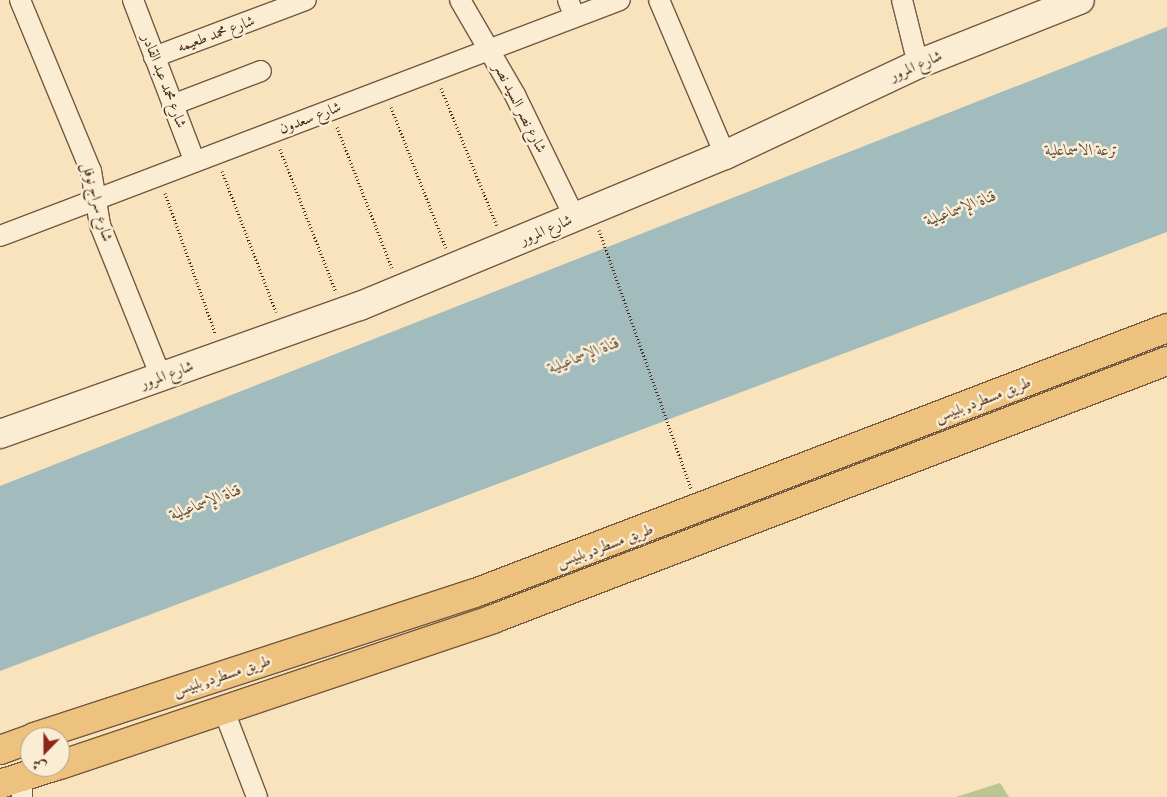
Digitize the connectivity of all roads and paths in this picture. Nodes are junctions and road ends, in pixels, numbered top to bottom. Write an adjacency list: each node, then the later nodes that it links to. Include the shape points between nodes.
1 (20, 0): 24 (street, شارع سراج نوفل, via 91,171)
2 (133, 0): 12 (street, شارع محمد عبد القادر)
3 (306, 0): 9 (street, شارع محمد طعيمه)
4 (460, 0): 11 (street, شارع نصر السيد نصر)
5 (620, 0): 10 (street, شارع سعدون)
6 (659, 0): 21 (street)
7 (902, 0): 13 (street)
8 (1080, 0): 13 (main road, شارع المرور)
9 (275, 5): 12 (street, شارع محمد طعيمه)
10 (571, 9): 11 (street, شارع سعدون)
11 (490, 50): 15 (street, شارع سعدون); 25 (street, شارع نصر السيد نصر)
12 (154, 57): 17 (street, شارع محمد عبد القادر)
13 (918, 64): 21 (main road, شارع المرور)
14 (261, 71): 17 (street)
15 (434, 71): 16 (street, شارع سعدون); 27 (path)
16 (384, 90): 18 (street, شارع سعدون); 28 (path)
17 (172, 105): 22 (street, شارع محمد عبد القادر)
18 (330, 110): 19 (street, شارع سعدون); 29 (path)
19 (274, 132): 20 (street, شارع سعدون); 30 (path)
20 (215, 154): 22 (street, شارع سعدون); 32 (path)
21 (725, 155): 25 (main road, شارع المرور)
22 (195, 162): 23 (street, شارع سعدون)
23 (159, 176): 24 (street, شارع سعدون); 33 (path)
24 (97, 199): 26 (street, شارع سعدون); 35 (street, شارع سراج نوفل, via 104,235)
25 (584, 214): 27 (main road, شارع المرور); 37 (path, via 610,261)
26 (0, 236)
27 (505, 247): 28 (main road, شارع المرور)
28 (454, 268): 29 (main road, شارع المرور)
29 (400, 290): 30 (main road, شارع المرور)
30 (343, 312): 32 (main road, شارع المرور)
31 (1167, 328): 39 (main road, طريق مسطرد, بلبيس, via 475,594)
32 (285, 333): 33 (main road, شارع المرور)
33 (223, 355): 35 (main road, شارع المرور)
34 (1167, 361): 38 (main road, طريق مسطرد, بلبيس, via 493,619)
35 (161, 377): 36 (main road, شارع المرور)
36 (0, 434)
37 (686, 476)
38 (224, 711): 42 (main road, طريق مسطرد, بلبيس); 45 (street)
39 (63, 727)
40 (20, 743): 41 (main road)
41 (0, 750)
42 (70, 761)
43 (34, 777): 44 (main road, طريق مسطرد, بلبيس)
44 (15, 786)
45 (257, 797)

